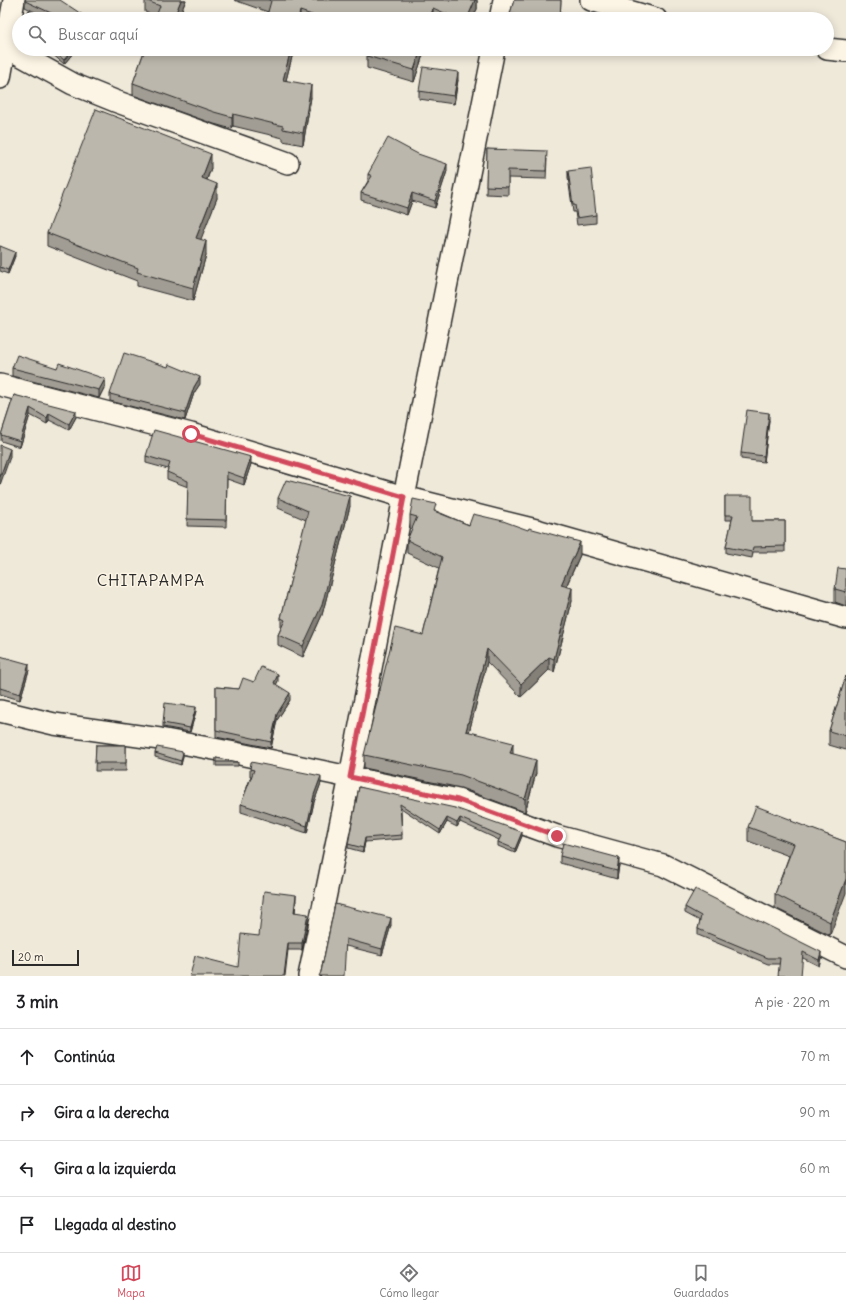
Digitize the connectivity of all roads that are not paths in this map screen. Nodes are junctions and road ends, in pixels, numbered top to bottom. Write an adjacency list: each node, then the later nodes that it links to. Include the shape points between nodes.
1 (14, 0): 6 (street)
2 (504, 0): 4 (street)
3 (591, 0): 5 (street)
4 (501, 12)
5 (632, 12)
6 (6, 47): 7 (street); 12 (street)
7 (12, 50)
8 (834, 50): 9 (street)
9 (846, 51)
10 (22, 56): 13 (street, via 72,84 115,102)
11 (493, 56): 15 (street)
12 (0, 78)
13 (288, 163)
14 (0, 385): 15 (street, via 191,434)
15 (404, 497): 16 (street, via 540,531); 18 (street)
16 (846, 618)
17 (0, 710): 18 (street, via 54,724 160,739)
18 (350, 777): 19 (street, via 458,800 557,836 663,865); 20 (street)
19 (846, 957)
20 (309, 976)

